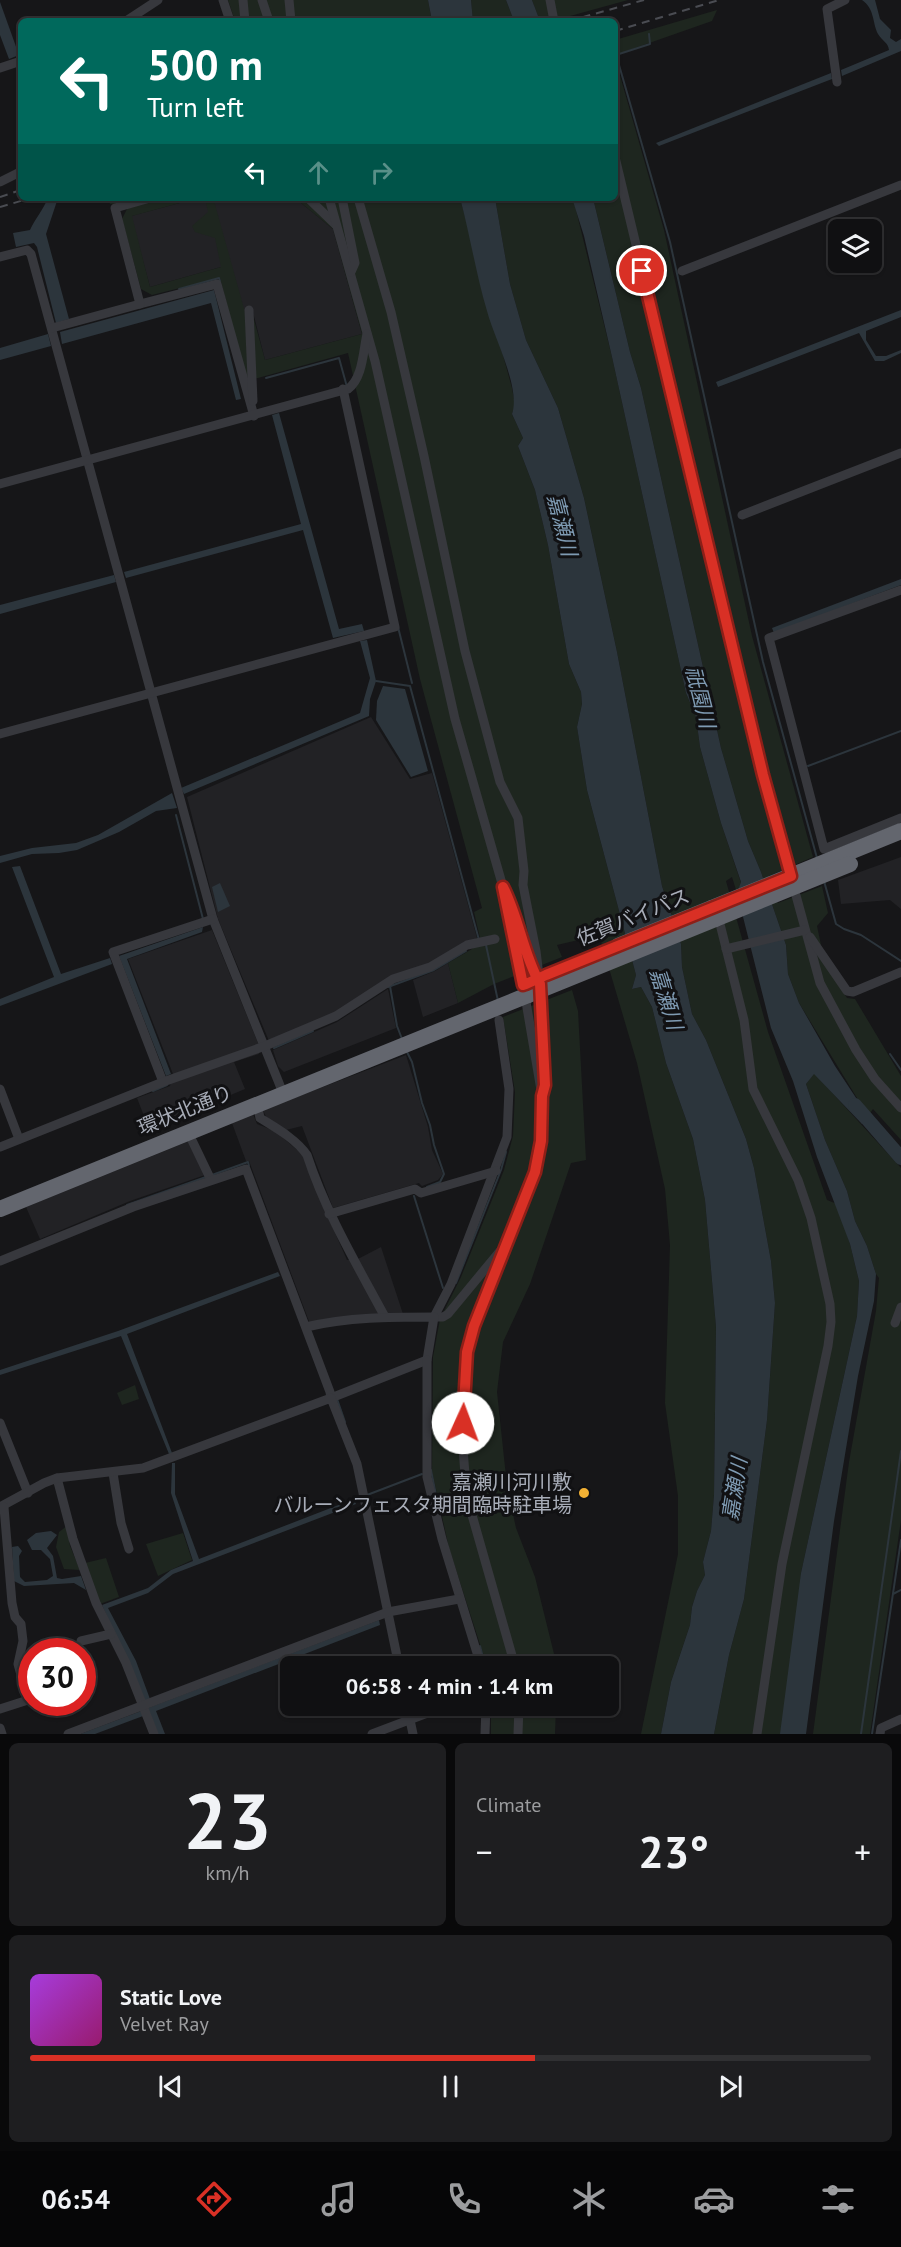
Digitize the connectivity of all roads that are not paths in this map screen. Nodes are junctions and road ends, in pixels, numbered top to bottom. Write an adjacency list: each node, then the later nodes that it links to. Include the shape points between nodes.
1 (158, 0): 8 (street)
2 (223, 0): 9 (street)
3 (243, 0): 10 (street)
4 (262, 0): 11 (street)
5 (289, 0): 12 (street)
6 (550, 0): 13 (street)
7 (845, 0): 16 (street, via 827,9)
8 (130, 18)
9 (229, 18)
10 (245, 18)
11 (268, 18)
12 (291, 18)
13 (553, 18)
14 (18, 62): 15 (street)
15 (0, 68)
16 (836, 77)
17 (618, 170): 46 (street, via 763,775)
18 (18, 173): 19 (street)
19 (0, 182)
20 (901, 185): 28 (street)
21 (140, 201): 30 (street, via 115,208)
22 (311, 201): 26 (street)
23 (330, 201): 26 (street)
24 (343, 201): 29 (street, via 355,263)
25 (359, 201): 54 (street, via 391,312 465,651 500,782 518,818 523,885 536,951)
26 (339, 227): 29 (street)
27 (0, 257): 33 (street, via 27,250 32,254)
28 (682, 271)
29 (351, 272): 32 (street)
30 (140, 304): 33 (street); 35 (street, via 217,284)
31 (249, 310): 35 (street)
32 (367, 331): 34 (street, via 358,375 352,386); 47 (street, via 455,718)
33 (58, 332): 37 (street)
34 (343, 389): 35 (street); 41 (street, via 395,627)
35 (254, 416): 37 (street)
36 (901, 453): 39 (street)
37 (87, 460): 38 (street); 41 (street)
38 (0, 484)
39 (742, 515)
40 (901, 590): 43 (street, via 769,638 824,849)
41 (151, 692): 42 (street); 49 (street)
42 (0, 734)
43 (901, 818)
44 (901, 831): 46 (highway, 佐賀バイパス)
45 (901, 843): 46 (highway, 佐賀バイパス)
46 (793, 881): 48 (highway, 佐賀バイパス); 50 (street)
47 (503, 887): 54 (street); 54 (street, via 532,970)
48 (716, 912): 52 (street); 54 (highway, 佐賀バイパス, bridge)
49 (213, 919): 56 (street); 58 (street, via 113,952)
50 (805, 930): 52 (street); 53 (street, via 847,991); 63 (street, via 820,983 833,1009 875,1079)
51 (495, 939): 56 (street, via 479,942 430,967 393,979 336,1016)
52 (726, 949): 110 (street, via 744,1020 753,1089 805,1197 825,1273 831,1322 782,1564)
53 (901, 972)
54 (526, 990): 57 (highway, 佐賀バイパス); 61 (street); 61 (street, via 545,1085)
55 (499, 1020): 67 (street, via 509,1089 507,1137)
56 (265, 1046): 58 (street); 59 (street)
57 (384, 1048): 59 (highway, 環状北通り)
58 (167, 1081): 65 (street)
59 (281, 1088): 62 (highway, 環状北通り); 69 (highway, 環状北通り)
60 (0, 1089): 65 (street)
61 (542, 1096): 72 (street, via 541,1141 535,1172)
62 (257, 1103): 64 (highway, 環状北通り); 71 (street, via 260,1118 307,1155)
63 (901, 1108)
64 (188, 1132): 68 (street); 70 (highway, 環状北通り)
65 (19, 1139): 66 (street)
66 (0, 1147)
67 (496, 1171): 71 (street); 76 (street)
68 (209, 1177): 73 (street); 78 (street, via 246,1169)
69 (0, 1198)
70 (0, 1209)
71 (329, 1214): 75 (street)
72 (505, 1248): 76 (street, via 448,1314); 93 (street, via 467,1352 463,1444 472,1515)
73 (0, 1262)
74 (901, 1307): 77 (street)
75 (385, 1317): 76 (street); 78 (street)
76 (438, 1317): 79 (street)
77 (895, 1323)
78 (309, 1326): 80 (street)
79 (427, 1360): 80 (street); 87 (street, via 426,1467)
80 (331, 1398): 82 (street, via 143,1468); 88 (street, via 357,1464)
81 (0, 1423): 84 (street)
82 (113, 1473): 83 (street); 86 (street)
83 (57, 1478): 84 (street); 89 (street, via 82,1565)
84 (28, 1493): 85 (street)
85 (2, 1507): 95 (street, via 12,1603 23,1641 18,1664 28,1700)
86 (129, 1549)
87 (459, 1599): 88 (street); 92 (street)
88 (392, 1611): 91 (street); 94 (street)
89 (111, 1634): 90 (street); 94 (street)
90 (94, 1638)
91 (398, 1656)
92 (478, 1656)
93 (512, 1656)
94 (148, 1705): 104 (street); 105 (street)
95 (0, 1709)
96 (409, 1716): 101 (street)
97 (420, 1716): 101 (street)
98 (486, 1716): 108 (street)
99 (519, 1716): 109 (street)
100 (901, 1719): 111 (street, via 881,1728)
101 (410, 1720): 106 (street); 107 (street)
102 (0, 1728): 103 (street)
103 (2, 1734)
104 (68, 1734)
105 (154, 1734)
106 (372, 1734)
107 (413, 1734)
108 (485, 1734)
109 (518, 1734)
110 (757, 1734)
111 (880, 1734)

